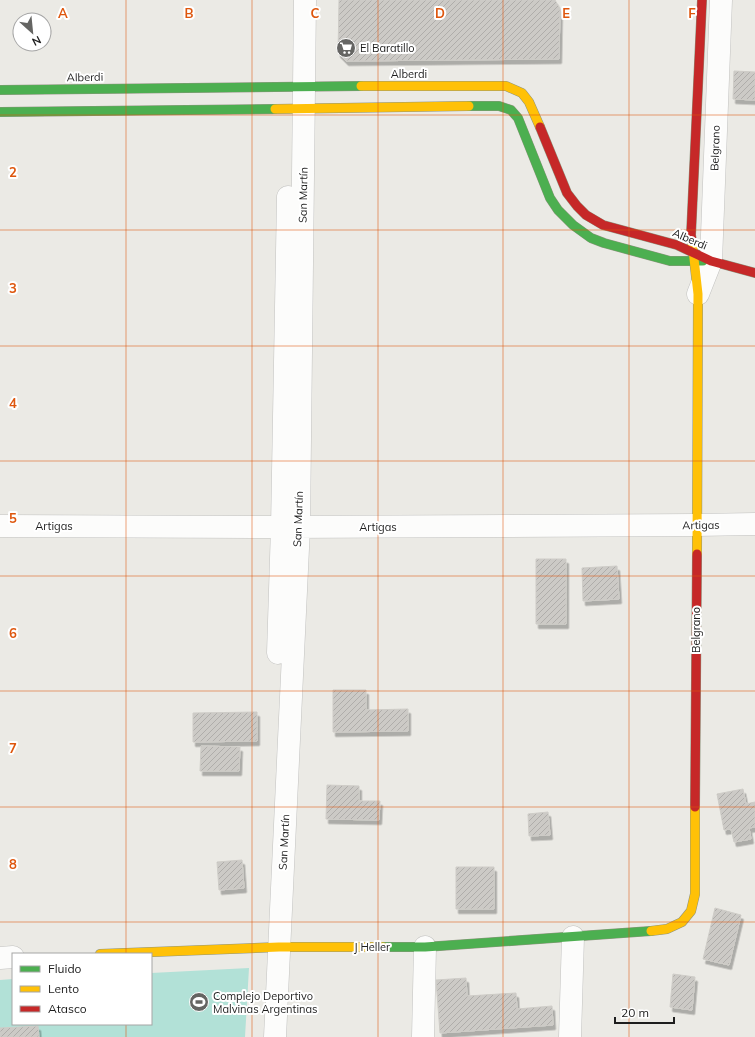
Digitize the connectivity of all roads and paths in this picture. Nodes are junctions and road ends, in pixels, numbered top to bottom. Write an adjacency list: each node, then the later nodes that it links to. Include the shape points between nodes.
1 (290, 0): 5 (street, San Martín)
2 (305, 0): 5 (street, San Martín)
3 (702, 0): 9 (street, Belgrano, via 691,235)
4 (721, 0): 9 (street, Belgrano)
5 (297, 86): 6 (street, Alberdi); 7 (street, San Martín); 9 (street, Alberdi, via 506,86 522,93 529,102 567,193 581,211 603,225 677,245)
6 (0, 90)
7 (297, 108): 8 (street, Alberdi); 9 (street, Alberdi, via 499,106 511,110 518,118 550,198 573,225 591,238 604,243 670,261); 15 (street, San Martín)
8 (0, 112)
9 (699, 258): 10 (street); 11 (street, Belgrano)
10 (755, 273)
11 (698, 294): 13 (street, Belgrano)
12 (755, 524): 13 (street, Artigas)
13 (696, 525): 15 (street, Artigas); 16 (street, Belgrano, via 695,894 691,911 682,922 667,929)
14 (0, 526): 15 (street, Artigas)
15 (290, 527): 19 (street, San Martín)
16 (643, 932): 17 (street, J Heller)
17 (573, 937): 18 (street, J Heller); 26 (street)
18 (425, 946): 19 (street, J Heller); 25 (street)
19 (273, 947): 20 (street, J Heller); 23 (street, San Martín); 24 (street, San Martín)
20 (125, 953)
21 (12, 957): 22 (street)
22 (0, 958)
23 (264, 1037)
24 (275, 1037)
25 (423, 1037)
26 (570, 1037)

